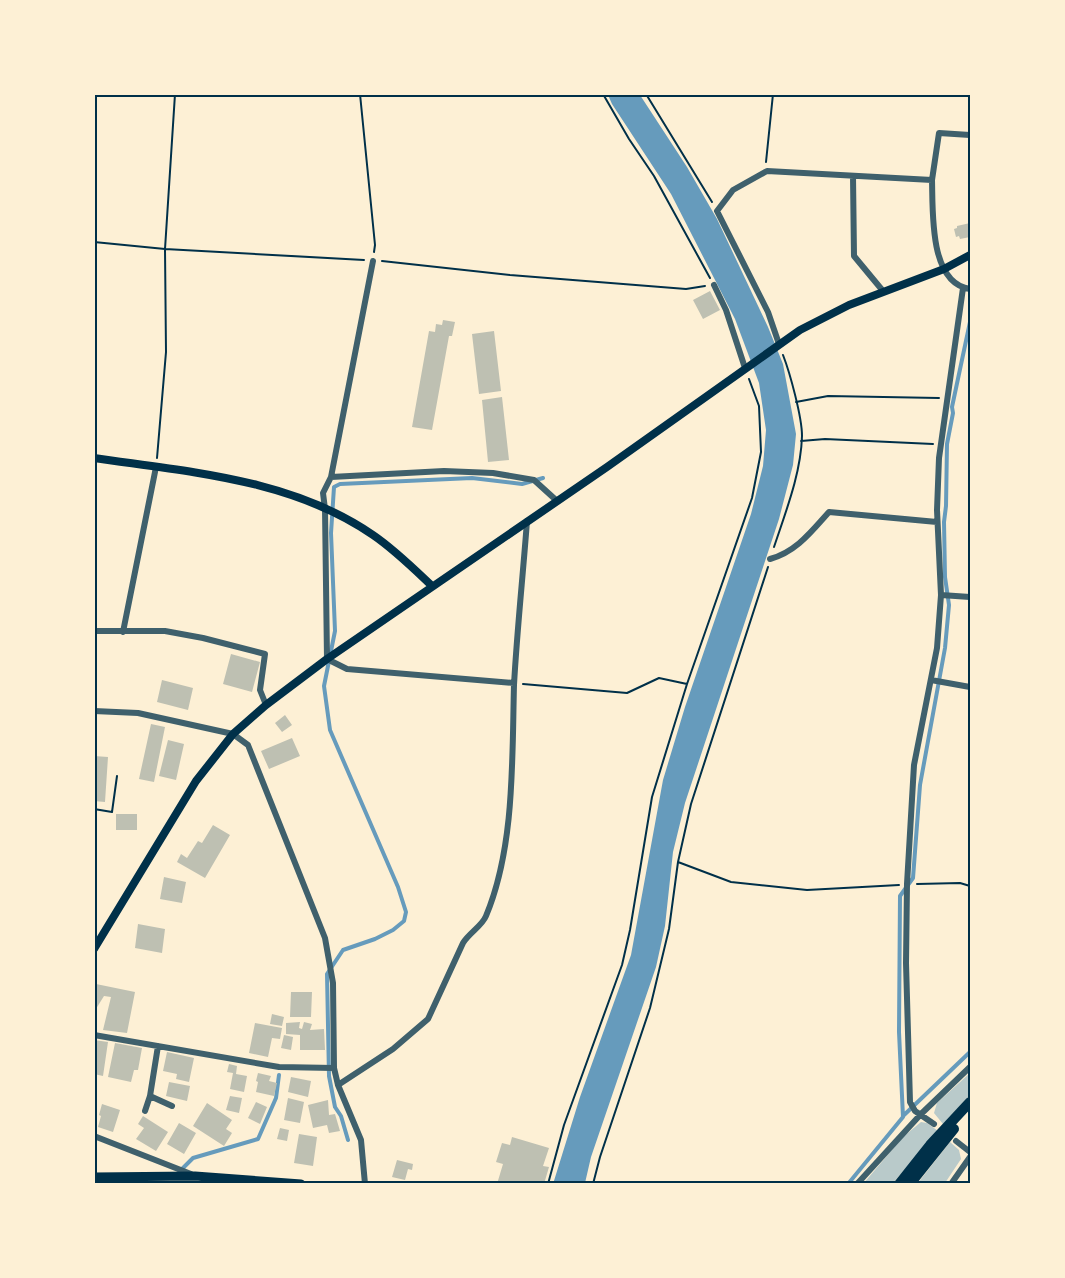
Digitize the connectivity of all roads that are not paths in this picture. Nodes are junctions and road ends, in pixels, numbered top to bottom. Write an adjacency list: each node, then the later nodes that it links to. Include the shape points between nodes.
1 (970, 135): 3 (street, via 939,133)
2 (853, 176): 3 (street); 10 (street, via 854,256); 11 (street, via 767,171 733,190 717,211 768,312)
3 (932, 180): 6 (street, via 934,229)
4 (970, 255): 6 (main road)
5 (373, 261): 15 (street)
6 (944, 269): 8 (street, via 954,284); 10 (main road)
7 (714, 285): 12 (street)
8 (963, 288): 9 (street); 19 (street, via 941,444)
9 (970, 289)
10 (883, 291): 11 (main road, via 800,330)
11 (778, 345): 12 (main road)
12 (745, 368): 16 (main road)
13 (94, 458): 14 (main road)
14 (156, 467): 17 (main road, via 272,488); 25 (street)
15 (331, 477): 16 (street, via 444,471 493,473 534,480); 17 (street, via 322,493)
16 (556, 500): 18 (main road)
17 (325, 509): 21 (main road, via 372,534); 26 (street)
18 (527, 521): 21 (main road); 28 (street)
19 (937, 522): 20 (street, via 828,512 799,544 784,556); 22 (street)
20 (770, 559)
21 (432, 586): 26 (main road)
22 (941, 595): 23 (street); 27 (street)
23 (970, 597)
24 (94, 631): 25 (street)
25 (123, 632): 30 (street, via 165,631 265,654 260,690)
26 (327, 659): 28 (street, via 346,669); 30 (main road)
27 (931, 680): 29 (street); 44 (street, via 914,765 907,884 910,1102)
28 (514, 683): 38 (street, via 513,768 503,861 486,918 467,936 428,1019 393,1049)
29 (970, 687)
30 (266, 705): 32 (main road)
31 (94, 711): 32 (street, via 138,713)
32 (233, 734): 33 (main road, via 196,781); 37 (street, via 248,745 325,938 333,983)
33 (94, 949)
34 (94, 1035): 35 (street)
35 (158, 1046): 37 (street, via 279,1067); 39 (street)
36 (970, 1067): 44 (street)
37 (334, 1068): 38 (street)
38 (338, 1085): 53 (street, via 361,1140)
39 (150, 1096): 41 (street); 42 (street)
40 (970, 1102): 55 (highway)
41 (172, 1106)
42 (145, 1111)
43 (970, 1111): 56 (highway)
44 (921, 1114): 45 (street); 54 (street)
45 (934, 1124)
46 (94, 1136): 50 (street)
47 (956, 1141): 48 (street)
48 (970, 1152)
49 (970, 1157): 57 (street)
50 (195, 1176): 51 (main road); 52 (main road)
51 (94, 1177)
52 (301, 1184)
53 (365, 1184)
54 (857, 1184)
55 (900, 1184)
56 (910, 1184)
57 (951, 1184)

